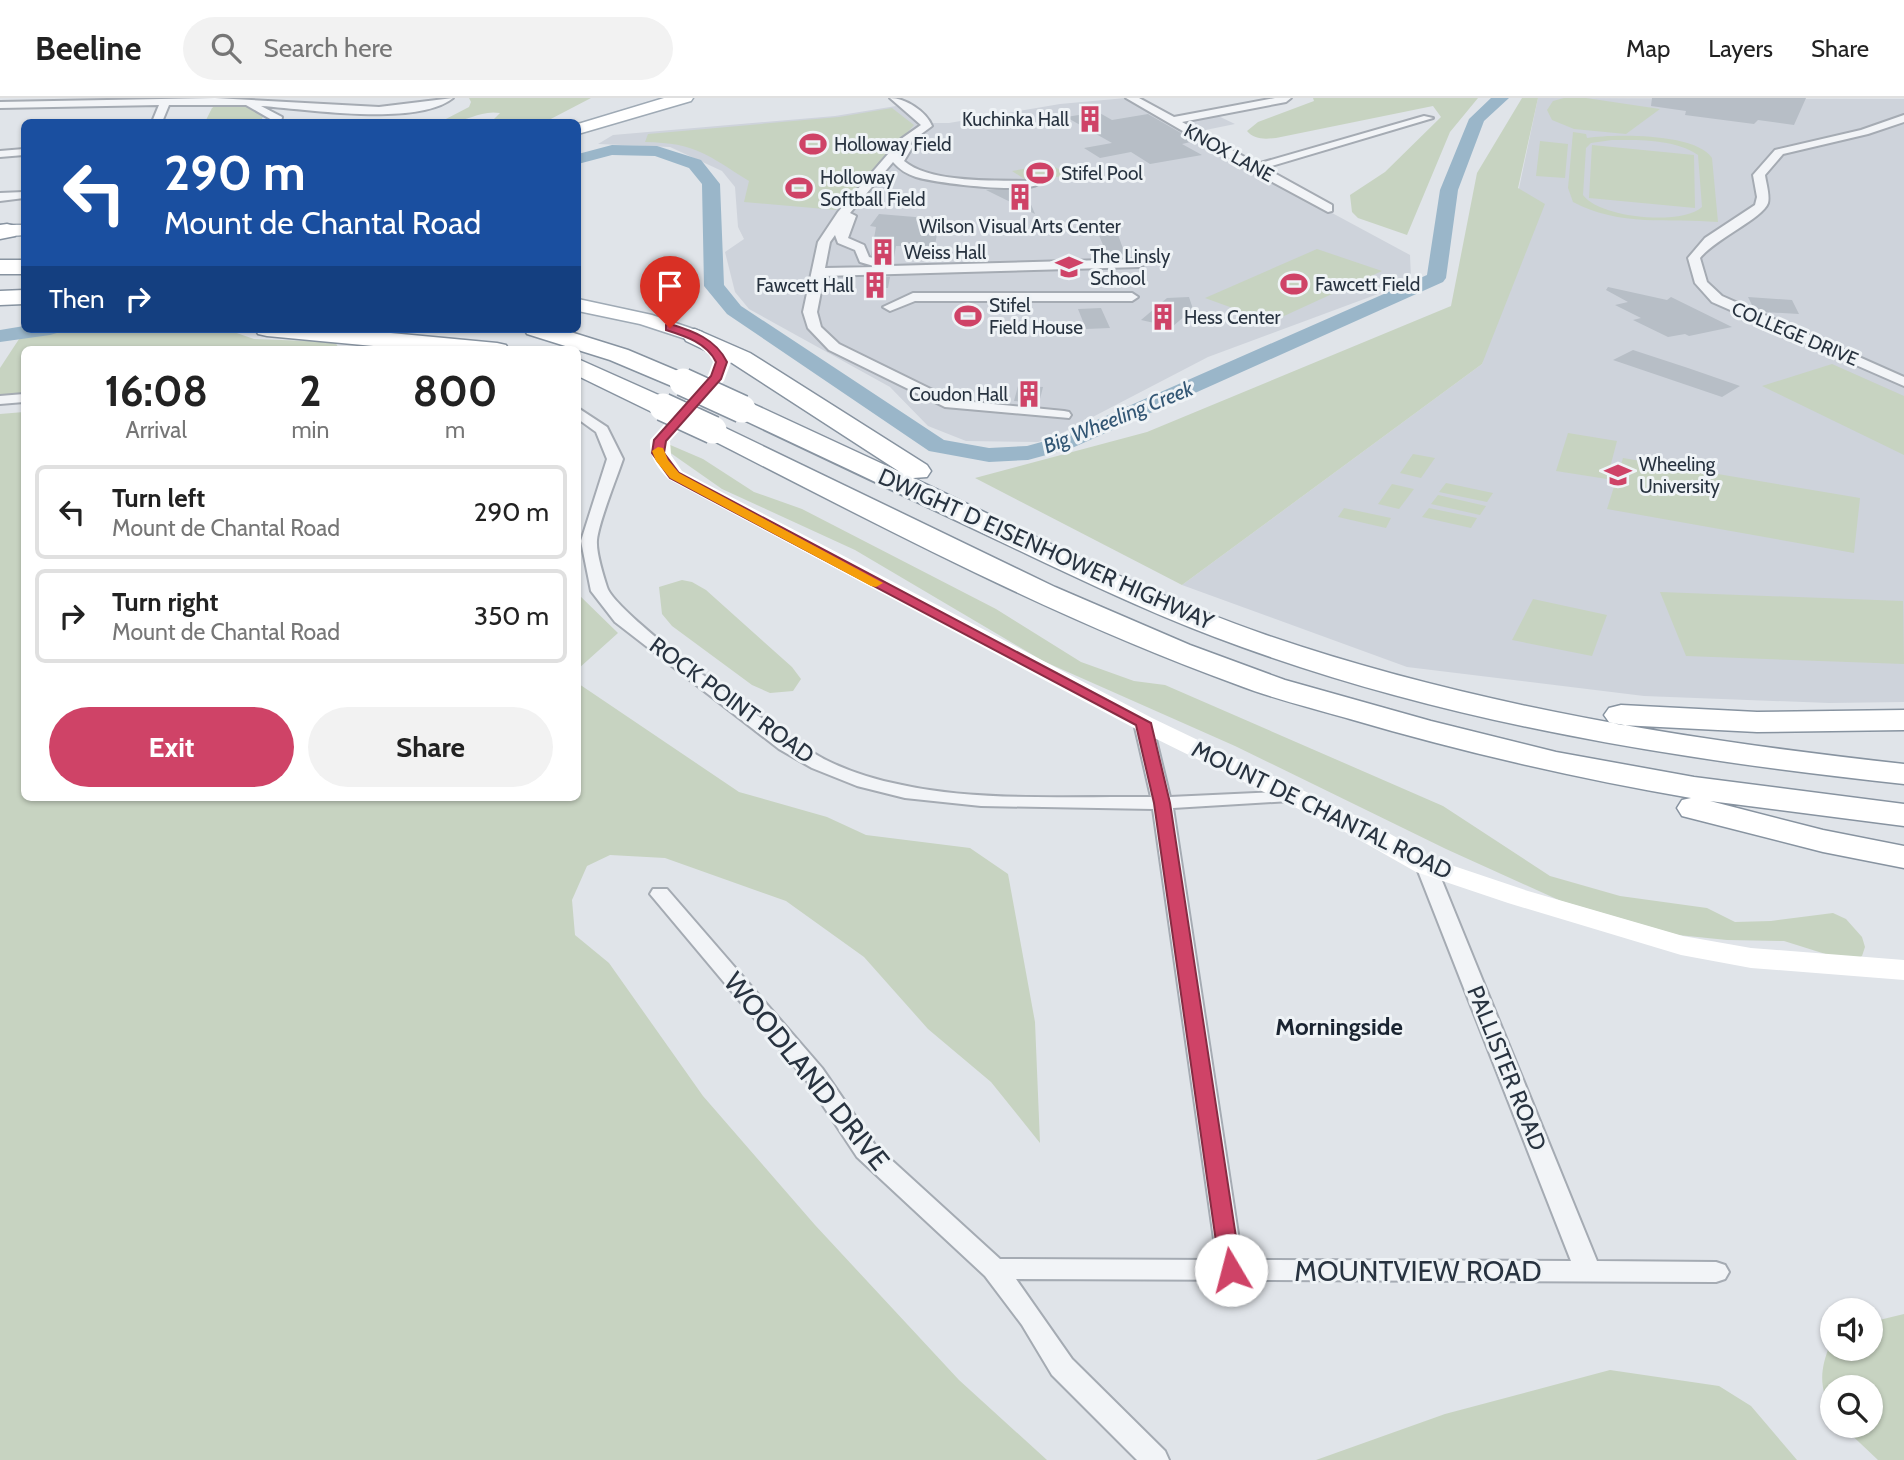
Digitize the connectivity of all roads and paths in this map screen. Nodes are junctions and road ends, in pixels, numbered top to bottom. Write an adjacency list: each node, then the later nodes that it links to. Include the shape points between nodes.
1 (448, 98): 7 (street, via 425,106 385,110)
2 (685, 98): 14 (main road)
3 (895, 98): 15 (street, via 925,121 927,126)
4 (1135, 98): 13 (street, KNOX LANE)
5 (1285, 98): 13 (street)
6 (165, 102): 7 (street); 8 (street); 11 (street)
7 (246, 102): 12 (street)
8 (0, 105)
9 (1428, 118): 18 (street)
10 (1904, 118): 45 (street, COLLEGE DRIVE, via 1779,152 1759,175 1762,202 1758,210 1715,235 1694,258 1701,284 1717,299)
11 (158, 119)
12 (278, 119)
13 (1172, 121): 18 (street, KNOX LANE)
14 (581, 128)
15 (912, 136): 19 (street, via 898,162 902,168 982,183); 22 (street)
16 (21, 152): 17 (street)
17 (0, 153)
18 (1254, 167): 23 (street, KNOX LANE)
19 (1032, 184)
20 (21, 195): 21 (street)
21 (0, 197)
22 (853, 205): 27 (street, via 842,240 860,248 864,259); 28 (street, via 824,242)
23 (1328, 208)
24 (1140, 263): 31 (street)
25 (0, 267): 26 (highway)
26 (21, 267)
27 (908, 270): 28 (street); 31 (street)
28 (819, 272): 50 (street, via 810,312 815,328 835,347 950,404)
29 (21, 280): 30 (highway)
30 (0, 281)
31 (1081, 282): 33 (street); 36 (street, via 914,297)
32 (21, 297): 34 (highway)
33 (1132, 297)
34 (0, 298)
35 (581, 306): 40 (main road, MOUNT DE CHANTAL ROAD, via 645,319)
36 (890, 307)
37 (311, 333): 41 (highway)
38 (474, 333): 42 (highway)
39 (549, 333): 51 (highway, DWIGHT D EISENHOWER HIGHWAY, bridge, via 683,382)
40 (695, 336): 51 (highway, via 741,358 944,489); 54 (street, MOUNT DE CHANTAL ROAD, via 717,352 722,362 717,377 660,440 658,453 675,475)
41 (453, 346)
42 (517, 346)
43 (581, 368): 48 (highway, DWIGHT D EISENHOWER HIGHWAY)
44 (581, 375): 48 (highway)
45 (1904, 382)
46 (21, 398): 47 (street)
47 (0, 400)
48 (652, 401): 55 (highway, DWIGHT D EISENHOWER HIGHWAY, bridge, via 1118,628 1250,679)
49 (581, 414): 58 (street, ROCK POINT ROAD, via 603,430 615,459 589,541 599,591 621,618 786,745 864,782 905,792 981,800)
50 (1064, 415)
51 (1095, 575): 52 (highway, DWIGHT D EISENHOWER HIGHWAY, via 1245,638)
52 (1327, 663): 53 (highway, via 1596,713 1757,722); 56 (highway, DWIGHT D EISENHOWER HIGHWAY, via 1422,692 1577,728 1775,761)
53 (1904, 720)
54 (1143, 723): 57 (street, MOUNT DE CHANTAL ROAD); 58 (street)
55 (1494, 749): 59 (highway, DWIGHT D EISENHOWER HIGHWAY, via 1633,779); 60 (highway, via 1564,775)
56 (1904, 774)
57 (1290, 794): 58 (street, ROCK POINT ROAD); 61 (street, MOUNT DE CHANTAL ROAD)
58 (1162, 803): 65 (street)
59 (1904, 815)
60 (1904, 857)
61 (1426, 866): 63 (street, MOUNT DE CHANTAL ROAD, via 1681,945 1751,958); 66 (street, PALLISTER ROAD)
62 (660, 894): 64 (street, WOODLAND DRIVE, via 814,1074 866,1151)
63 (1904, 970)
64 (994, 1269): 65 (street, MOUNTVIEW ROAD); 68 (street, WOODLAND DRIVE, via 1062,1367)
65 (1231, 1270): 66 (street, MOUNTVIEW ROAD)
66 (1588, 1271): 67 (street, MOUNTVIEW ROAD)
67 (1716, 1272)
68 (1155, 1460)

